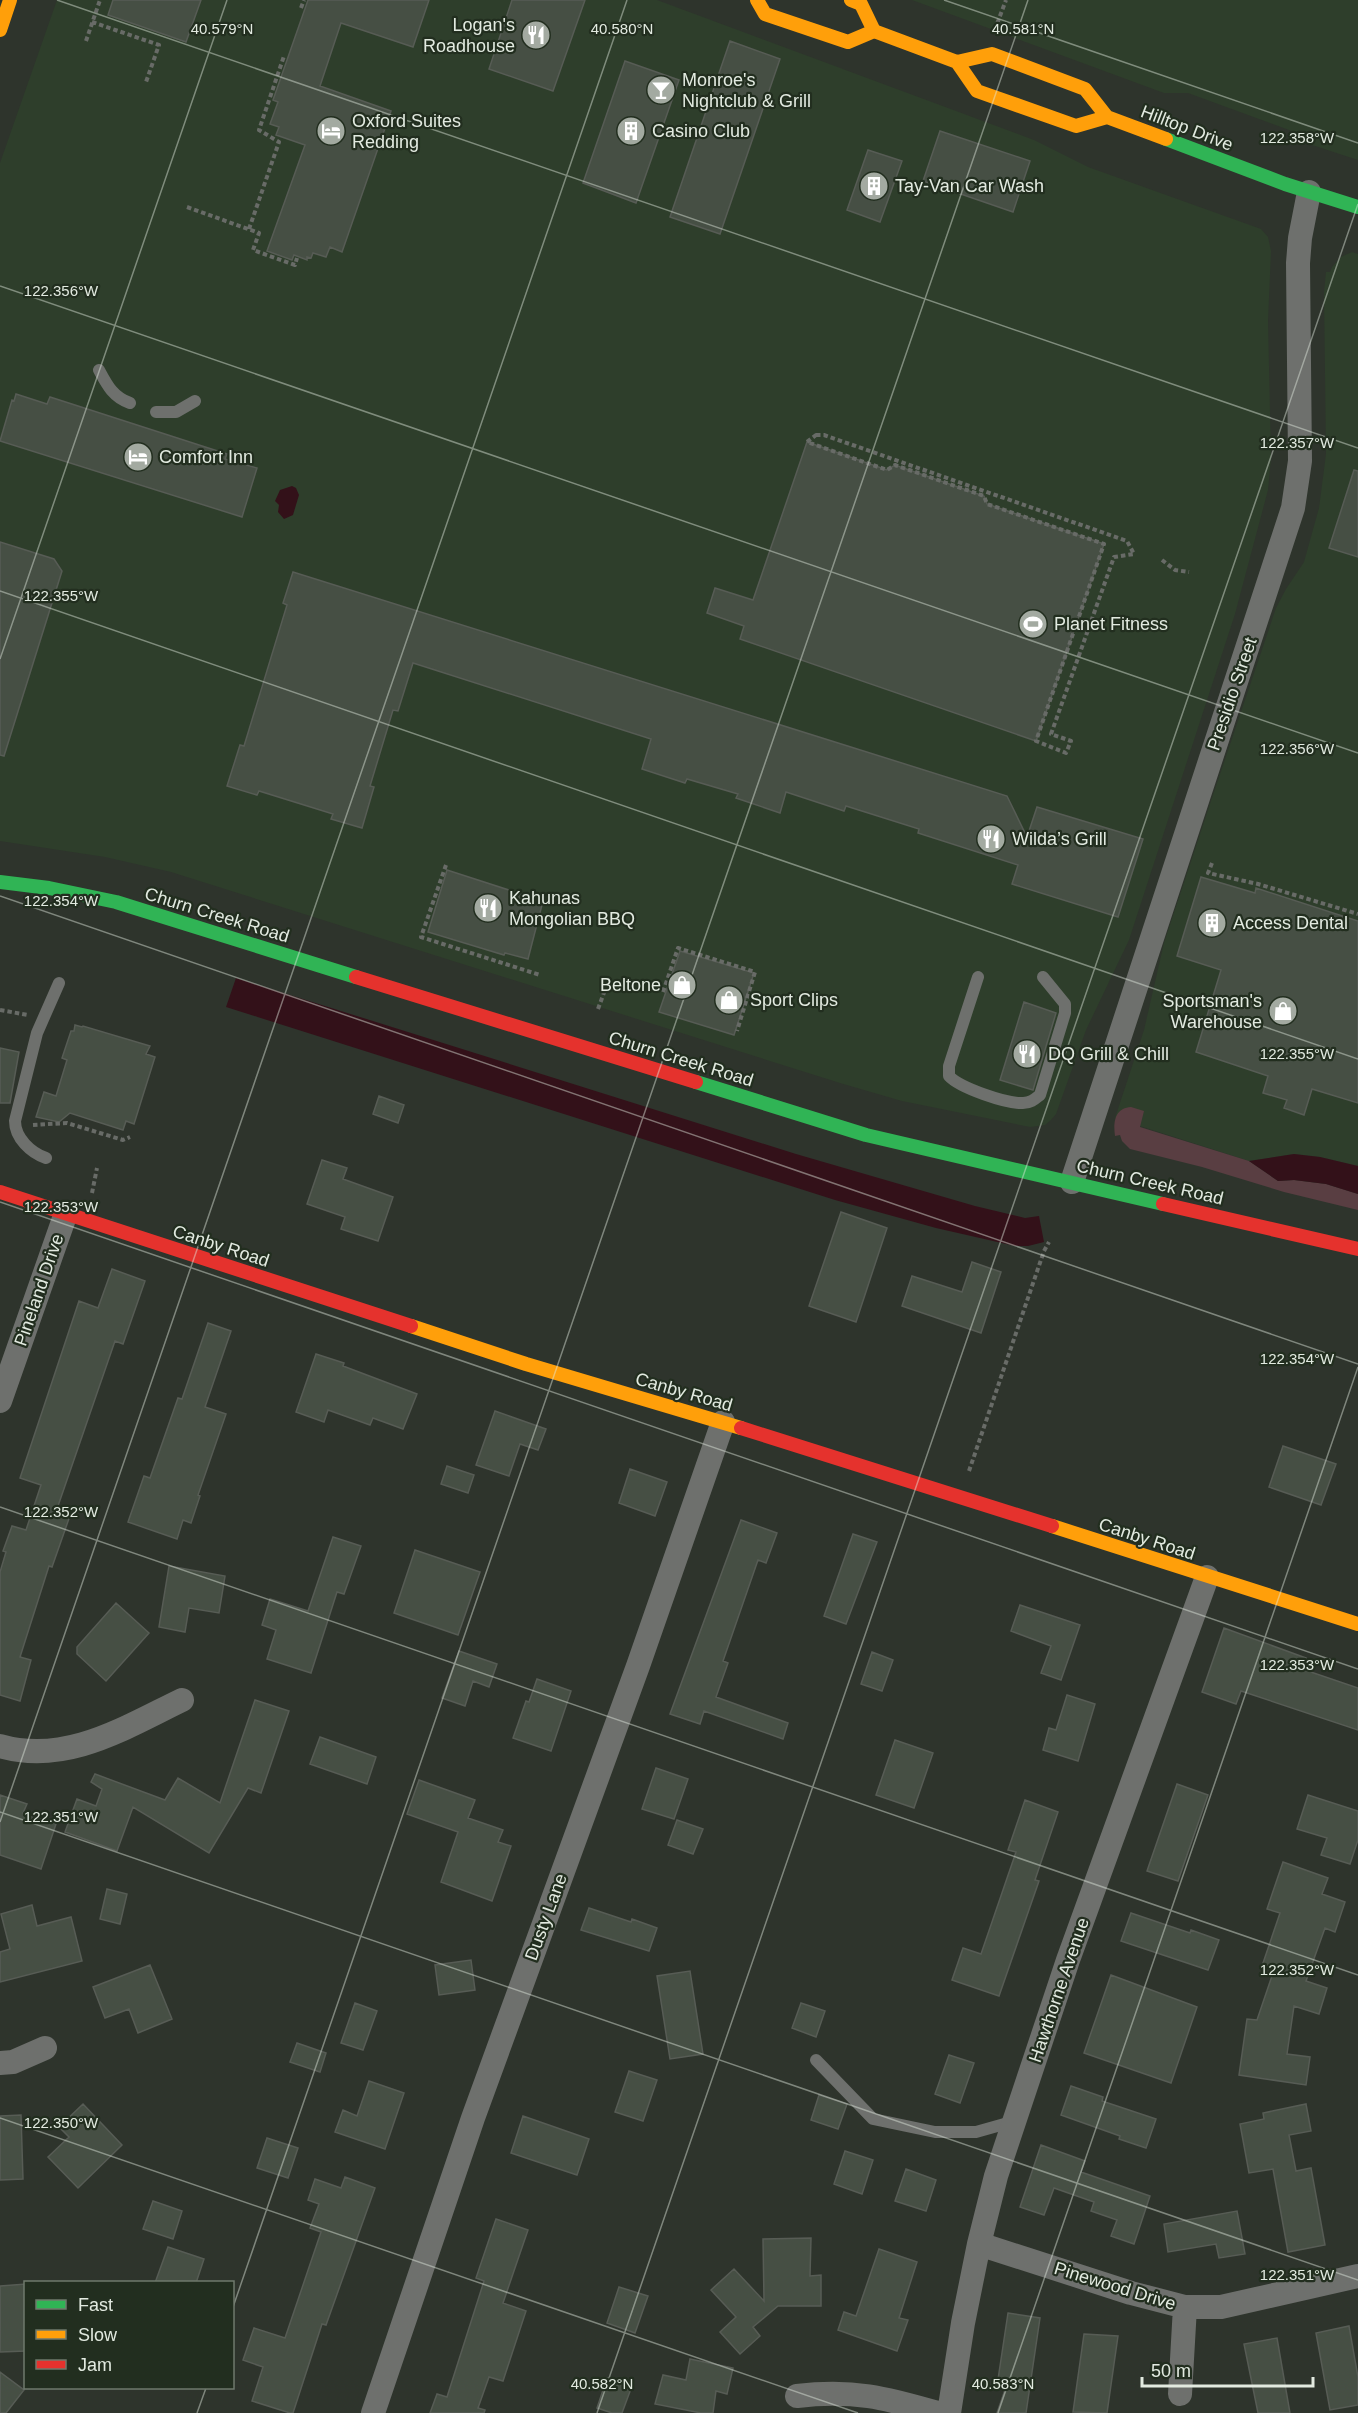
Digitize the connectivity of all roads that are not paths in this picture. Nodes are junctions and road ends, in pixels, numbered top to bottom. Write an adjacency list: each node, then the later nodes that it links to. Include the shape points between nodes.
1 (10, 0): 4 (main road)
2 (757, 0): 5 (main road, via 765,14 848,42)
3 (851, 0): 5 (main road, via 861,4)
4 (0, 30)
5 (874, 30): 6 (main road)
6 (957, 62): 7 (main road, via 992,54 1085,89); 7 (main road, via 977,91 1076,126)
7 (1107, 117): 8 (main road, Hilltop Drive)
8 (1309, 192): 9 (main road, Hilltop Drive); 19 (street, Presidio Street, via 1298,263 1300,461 1293,508)
9 (1358, 207)
10 (99, 370): 12 (lane, via 111,391)
11 (195, 401): 13 (lane, via 176,412)
12 (130, 403)
13 (156, 412)
14 (0, 882): 19 (main road, Churn Creek Road, via 116,902 866,1135)
15 (978, 977): 16 (lane, via 949,1076 956,1084 977,1092 1022,1103 1040,1095 1065,1012 1065,1004)
16 (1043, 977)
17 (59, 983): 18 (lane, via 37,1033 15,1121 15,1130 25,1143)
18 (46, 1158)
19 (1072, 1182): 22 (main road, Churn Creek Road)
20 (0, 1192): 21 (main road, Canby Road)
21 (66, 1213): 23 (street, Pineland Drive); 24 (main road, Canby Road, via 526,1364)
22 (1358, 1250)
23 (0, 1401)
24 (723, 1422): 25 (main road, Canby Road); 38 (street, Dusty Lane, via 473,2118)
25 (1207, 1577): 26 (main road, Canby Road); 32 (street, Hawthorne Avenue, via 1068,1960)
26 (1358, 1624)
27 (182, 1700): 28 (street, via 84,1745 35,1752)
28 (0, 1746)
29 (45, 2048): 31 (street, via 13,2062)
30 (816, 2061): 32 (lane, via 873,2119 935,2132 976,2132)
31 (0, 2063)
32 (1015, 2121): 33 (street, Hawthorne Avenue)
33 (979, 2244): 35 (street, Pinewood Drive); 40 (street, Hawthorne Avenue)
34 (1358, 2276): 35 (street, Pinewood Drive, via 1221,2307)
35 (1185, 2307): 36 (street)
36 (1180, 2394)
37 (797, 2396): 39 (street, via 860,2394)
38 (374, 2413)
39 (938, 2413)
40 (949, 2413)

